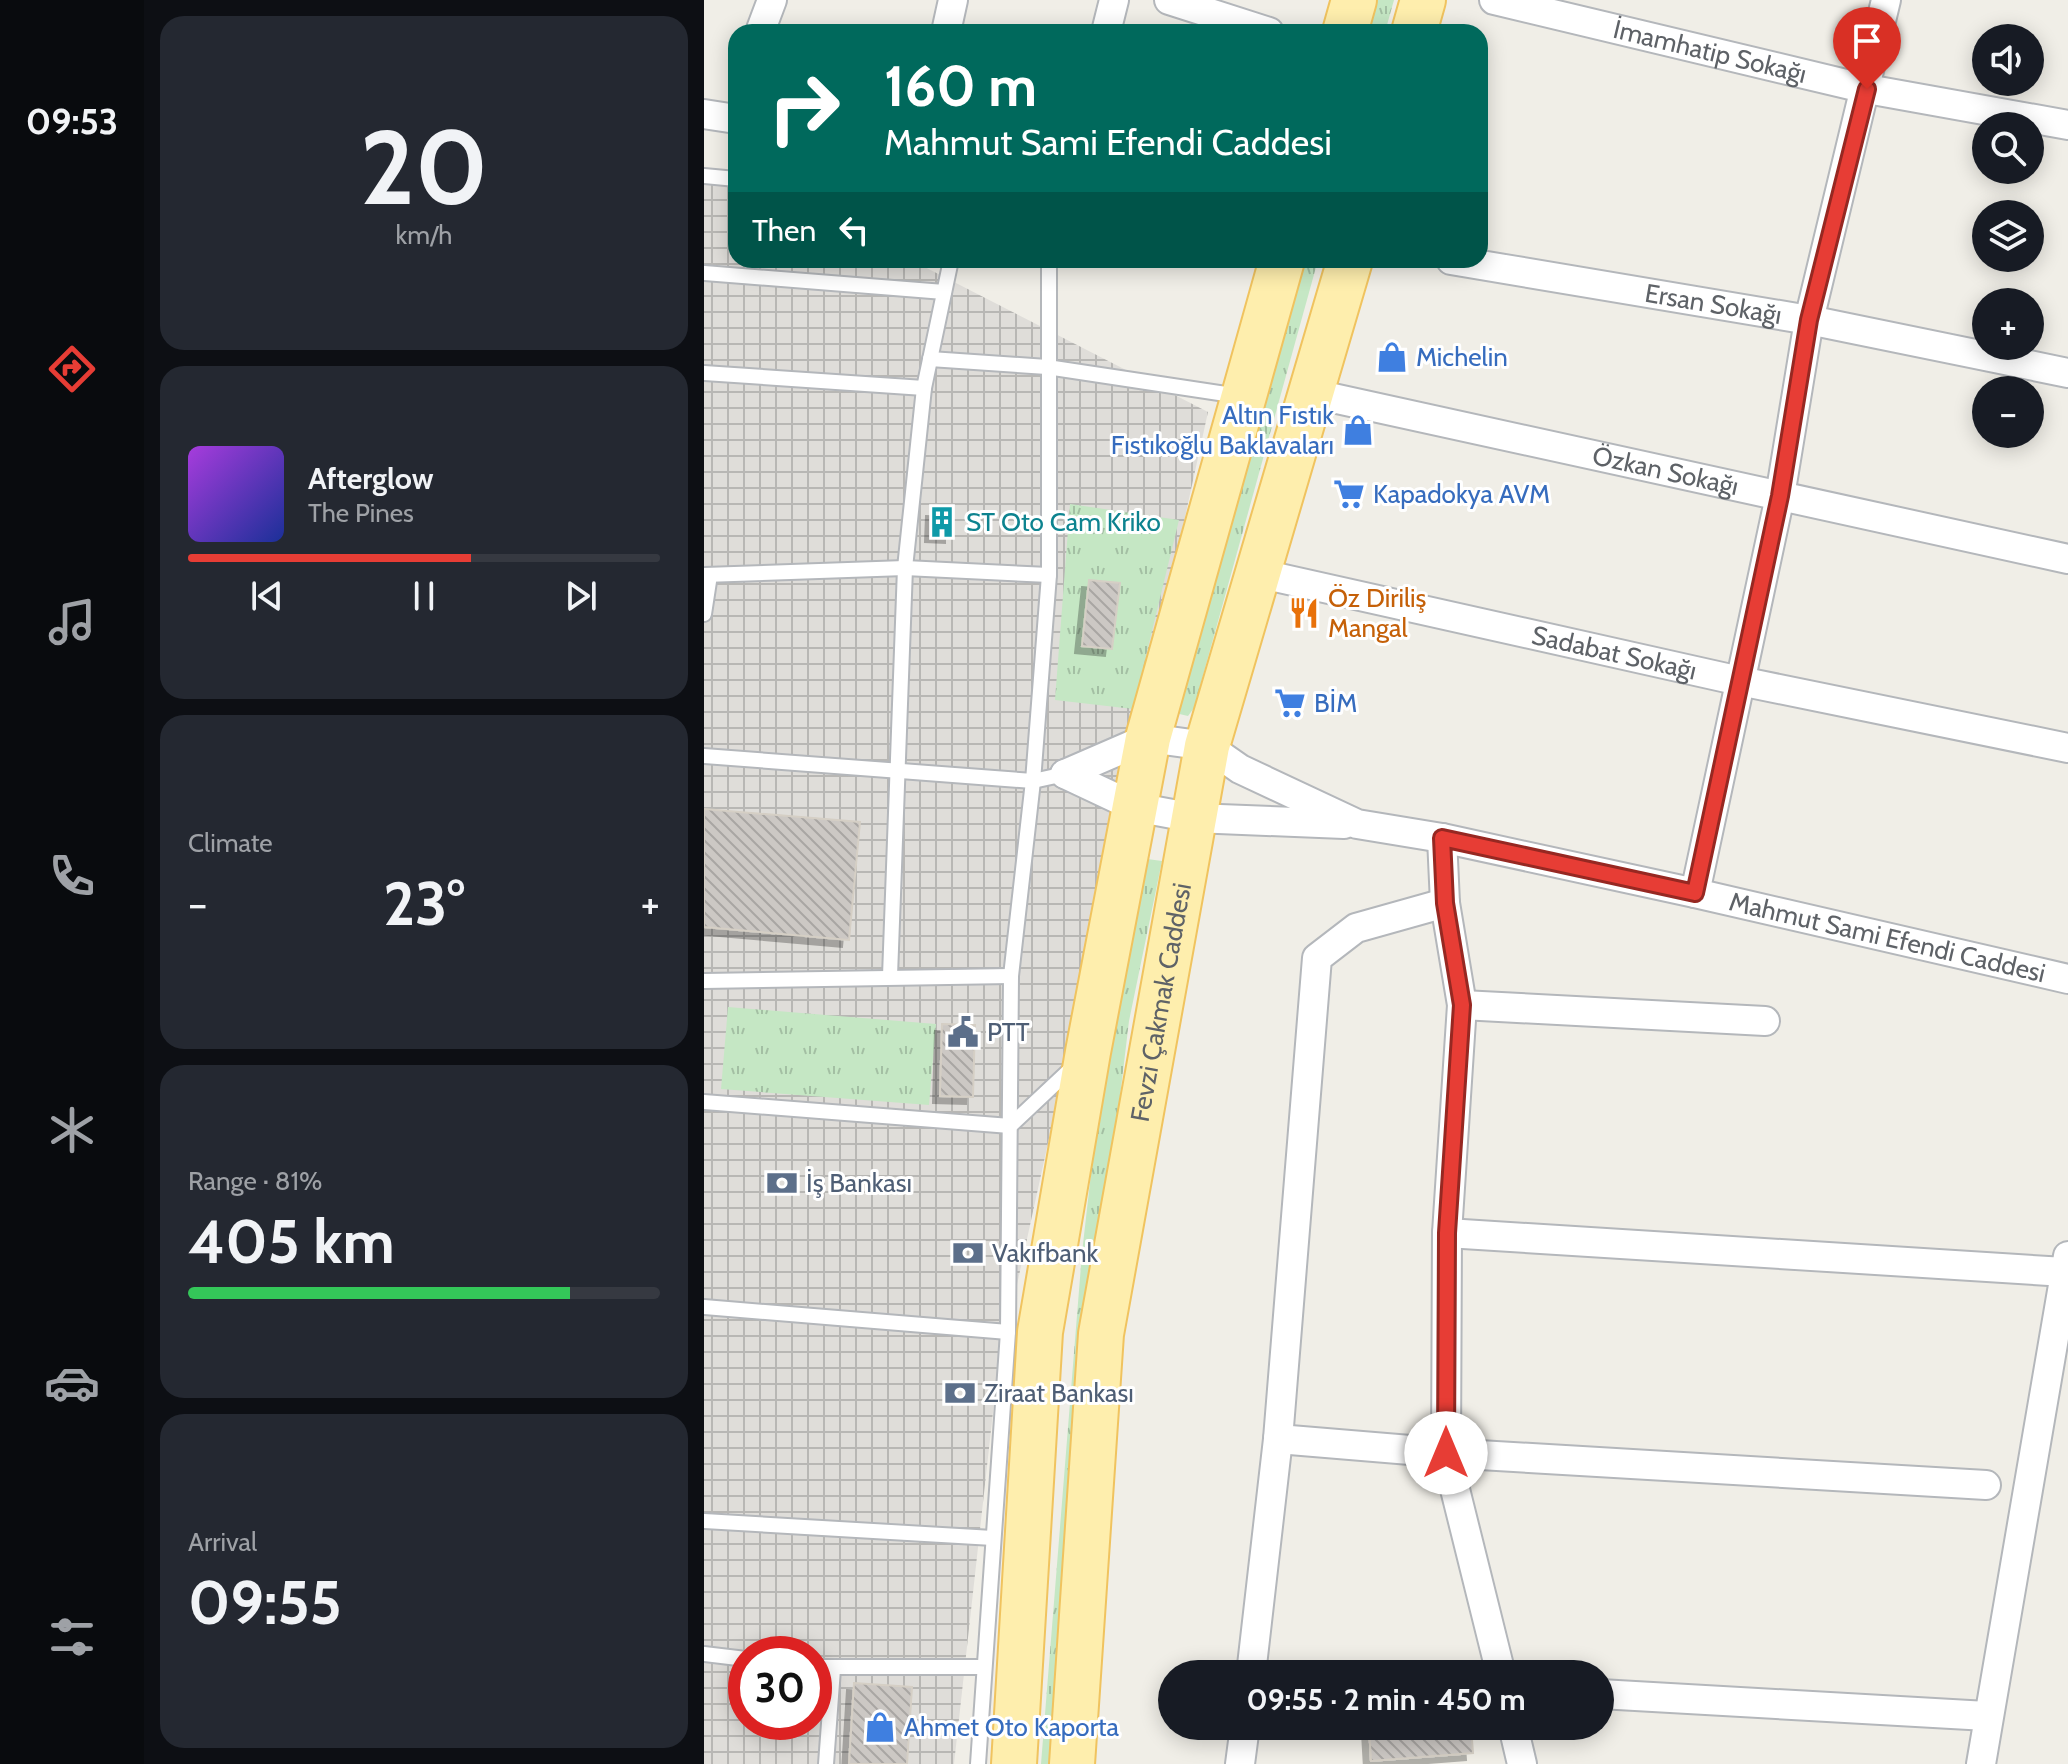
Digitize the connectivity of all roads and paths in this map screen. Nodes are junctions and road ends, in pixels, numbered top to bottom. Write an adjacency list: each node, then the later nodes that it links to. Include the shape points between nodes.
1 (772, 0): 9 (street)
2 (953, 0): 10 (street)
3 (1114, 0): 11 (street)
4 (1169, 0): 12 (street)
5 (1354, 0): 13 (main road)
6 (1423, 0): 14 (main road)
7 (1494, 0): 15 (street, İmamhatip Sokağı)
8 (1886, 0): 15 (street)
9 (763, 24)
10 (948, 24)
11 (1108, 24)
12 (1244, 24)
13 (1347, 24)
14 (1416, 24)
15 (1867, 89): 16 (street, İmamhatip Sokağı); 26 (street)
16 (2068, 125)
17 (704, 176): 18 (lane)
18 (728, 178)
19 (1488, 266): 26 (street, Ersan Sokağı)
20 (949, 268): 25 (lane)
21 (1049, 268): 28 (lane)
22 (1280, 268): 33 (main road)
23 (1348, 268): 32 (main road, Fevzi Çakmak Caddesi)
24 (704, 273): 25 (lane)
25 (944, 292): 27 (lane)
26 (1809, 320): 30 (street, Ersan Sokağı); 34 (street)
27 (930, 359): 28 (lane); 31 (lane)
28 (1047, 367): 33 (lane); 39 (lane)
29 (704, 373): 31 (lane)
30 (2068, 373)
31 (924, 388): 36 (lane)
32 (1310, 393): 34 (street, Özkan Sokağı); 37 (main road, Fevzi Çakmak Caddesi)
33 (1243, 397): 42 (main road)
34 (1780, 496): 35 (street, Özkan Sokağı); 41 (street)
35 (2068, 559)
36 (905, 568): 38 (lane); 39 (lane); 46 (lane)
37 (1257, 573): 41 (street, Sadabat Sokağı); 43 (main road, Fevzi Çakmak Caddesi)
38 (707, 575): 40 (lane)
39 (1049, 575): 48 (lane)
40 (704, 614)
41 (1740, 681): 44 (street, Sadabat Sokağı); 53 (street)
42 (1148, 738): 43 (street); 47 (street); 49 (main road)
43 (1207, 746): 50 (main road, Fevzi Çakmak Caddesi); 51 (street, Mahmut Sami Efendi Caddesi, via 1240,769)
44 (2068, 748)
45 (704, 756): 46 (lane)
46 (897, 769): 48 (lane); 55 (lane)
47 (1065, 774): 48 (lane); 49 (street)
48 (1033, 781): 56 (lane)
49 (1135, 807): 50 (street); 61 (main road)
50 (1194, 818): 51 (street); 87 (main road, Fevzi Çakmak Caddesi, via 1101,1334)
51 (1357, 824): 52 (street, Mahmut Sami Efendi Caddesi)
52 (1442, 838): 53 (street, Mahmut Sami Efendi Caddesi); 54 (street)
53 (1695, 893): 57 (street, Mahmut Sami Efendi Caddesi)
54 (1445, 903): 59 (street); 69 (street, via 1356,928 1317,958)
55 (890, 976): 56 (lane); 58 (lane)
56 (1011, 976): 63 (lane)
57 (2068, 979)
58 (704, 981)
59 (1462, 1005): 60 (street); 64 (street)
60 (1765, 1021)
61 (1088, 1052): 63 (lane); 86 (main road, via 1040,1332)
62 (704, 1102): 63 (lane)
63 (1010, 1126): 67 (lane)
64 (1447, 1233): 65 (street); 70 (street)
65 (2067, 1263): 68 (street)
66 (704, 1307): 67 (lane)
67 (1008, 1332): 73 (lane)
68 (2057, 1390): 81 (street)
69 (1278, 1439): 70 (street); 76 (street)
70 (1446, 1453): 71 (street); 77 (street)
71 (1986, 1485)
72 (704, 1521): 73 (lane)
73 (993, 1538): 78 (lane)
74 (704, 1654): 75 (lane)
75 (728, 1657)
76 (1253, 1660)
77 (1498, 1660)
78 (984, 1667): 79 (lane); 85 (lane)
79 (833, 1669): 84 (lane)
80 (1614, 1695): 81 (street)
81 (1987, 1716): 90 (street)
82 (1243, 1740): 88 (street)
83 (1516, 1740): 89 (street)
84 (826, 1764)
85 (978, 1764)
86 (1014, 1764)
87 (1072, 1764)
88 (1240, 1764)
89 (1522, 1764)
90 (1981, 1764)

